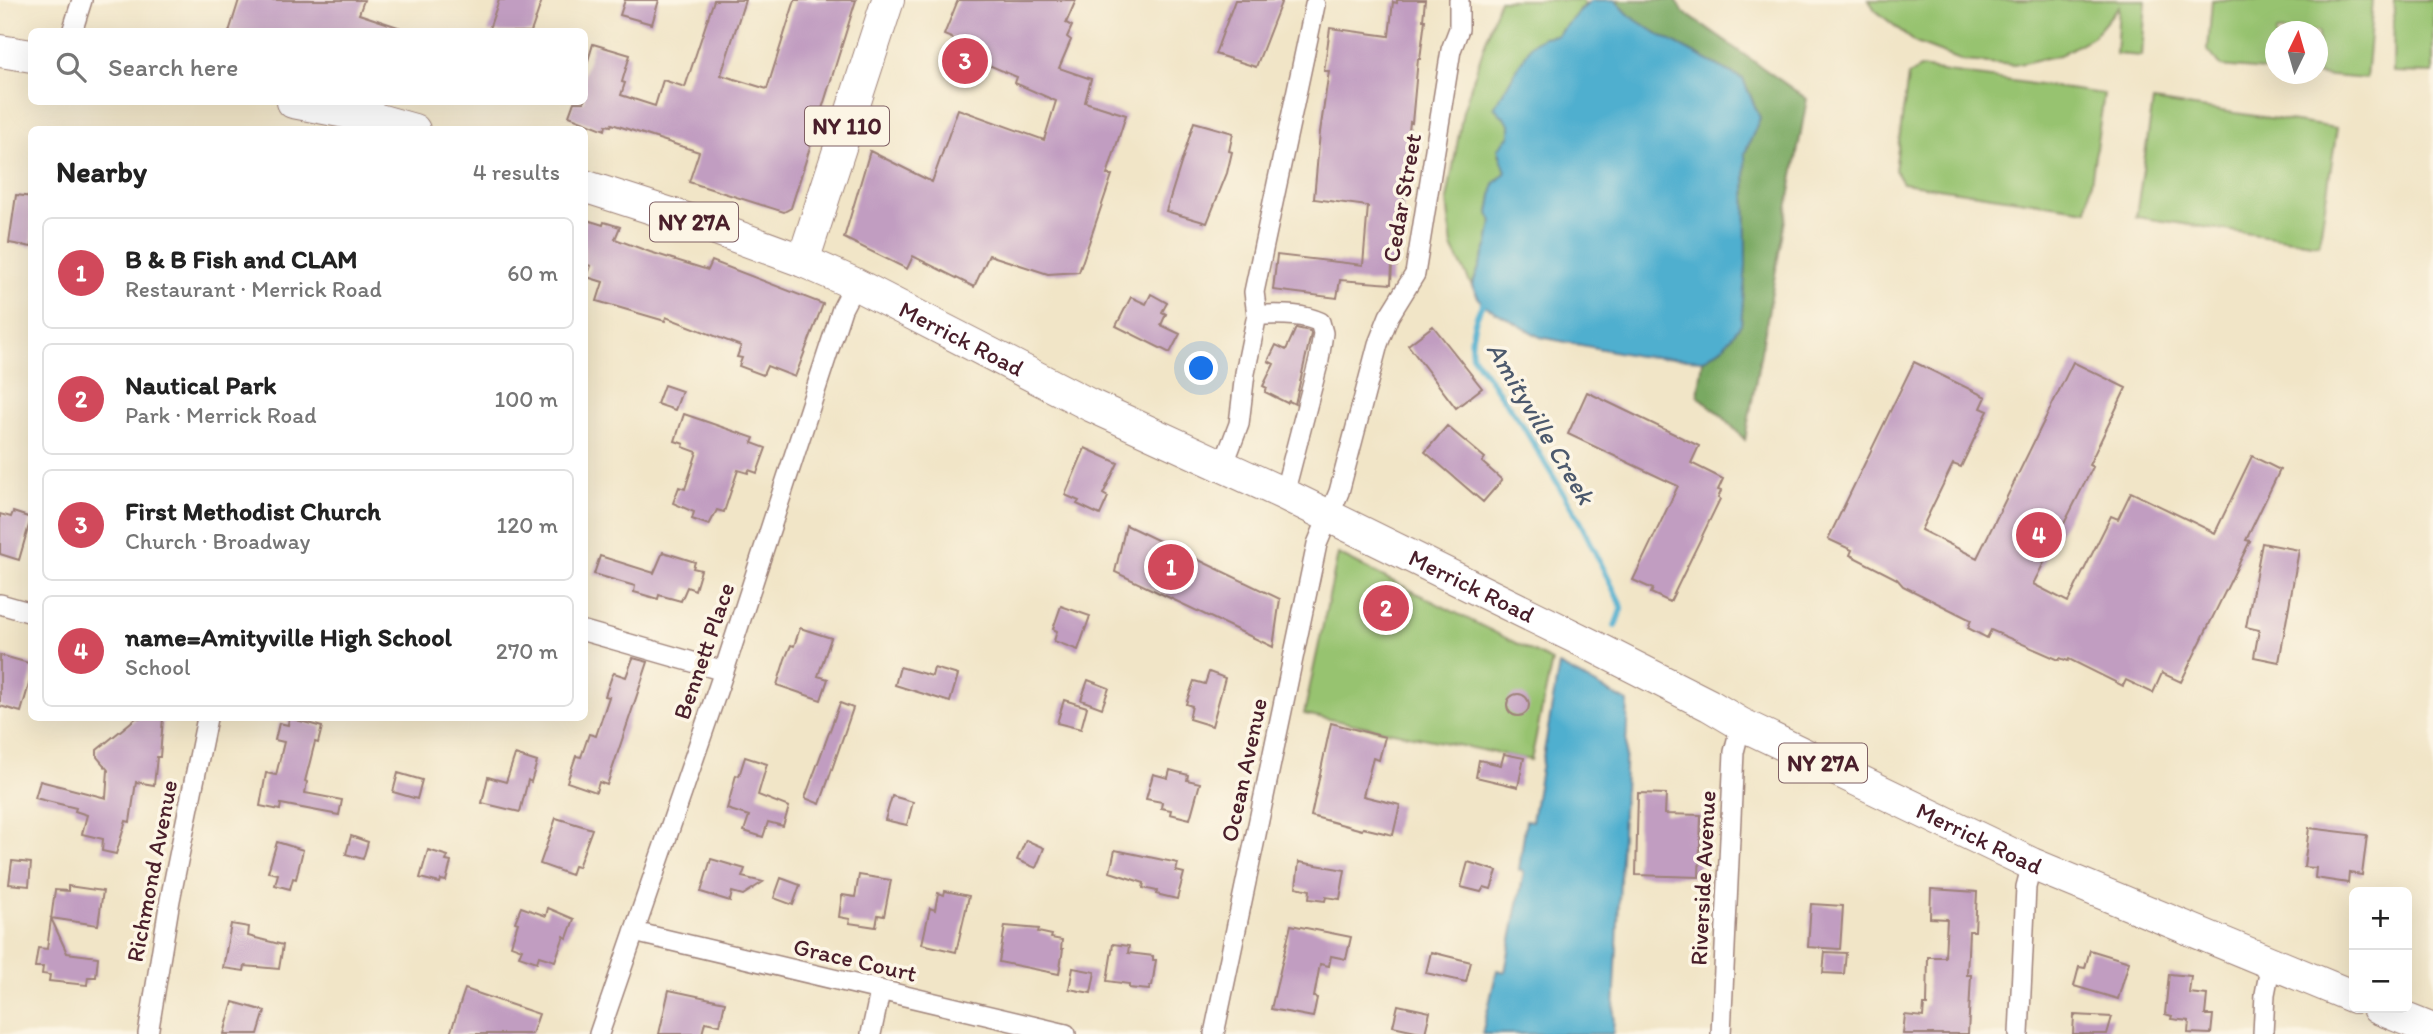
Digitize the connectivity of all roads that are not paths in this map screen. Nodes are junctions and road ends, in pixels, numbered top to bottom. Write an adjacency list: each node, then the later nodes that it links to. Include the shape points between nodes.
1 (82, 0): 5 (street)
2 (888, 0): 12 (main road, NY 110)
3 (1459, 0): 17 (street, Cedar Street, via 1459,29 1451,50 1415,274 1378,344)
4 (1315, 5): 14 (street, via 1254,292)
5 (73, 28)
6 (0, 51): 7 (main road)
7 (28, 55)
8 (303, 105): 9 (main road)
9 (358, 122): 10 (main road)
10 (386, 126)
11 (588, 187): 12 (main road, Merrick Road / NY 27A)
12 (803, 261): 13 (main road, Merrick Road / NY 27A)
13 (855, 284): 15 (main road, Merrick Road / NY 27A, via 1090,405); 21 (street, Bennett Place, via 839,318)
14 (1257, 315): 15 (street, via 1239,424); 16 (street, via 1310,317 1320,322 1323,333)
15 (1223, 466): 16 (main road, Merrick Road / NY 27A)
16 (1284, 494): 17 (main road, Merrick Road / NY 27A)
17 (1329, 517): 23 (main road, Merrick Road / NY 27A); 35 (street, Ocean Avenue, via 1317,544)
18 (0, 604): 19 (street)
19 (28, 612)
20 (588, 632): 21 (street)
21 (724, 671): 25 (street, Bennett Place)
22 (206, 721): 31 (street, Richmond Avenue)
23 (1741, 724): 24 (main road, Merrick Road / NY 27A); 36 (street, Riverside Avenue, via 1734,752)
24 (2032, 864): 26 (main road, Merrick Road / NY 27A); 37 (street, via 2026,887)
25 (634, 932): 27 (street, Grace Court); 32 (street, Bennett Place)
26 (2271, 964): 28 (main road, Merrick Road / NY 27A); 38 (street)
27 (880, 992): 33 (street); 34 (street, Grace Court)
28 (2349, 995)
29 (2390, 1013): 30 (main road)
30 (2433, 1030)
31 (148, 1034)
32 (599, 1034)
33 (871, 1034)
34 (1066, 1034)
35 (1214, 1034)
36 (1721, 1034)
37 (2019, 1034)
38 (2263, 1034)

